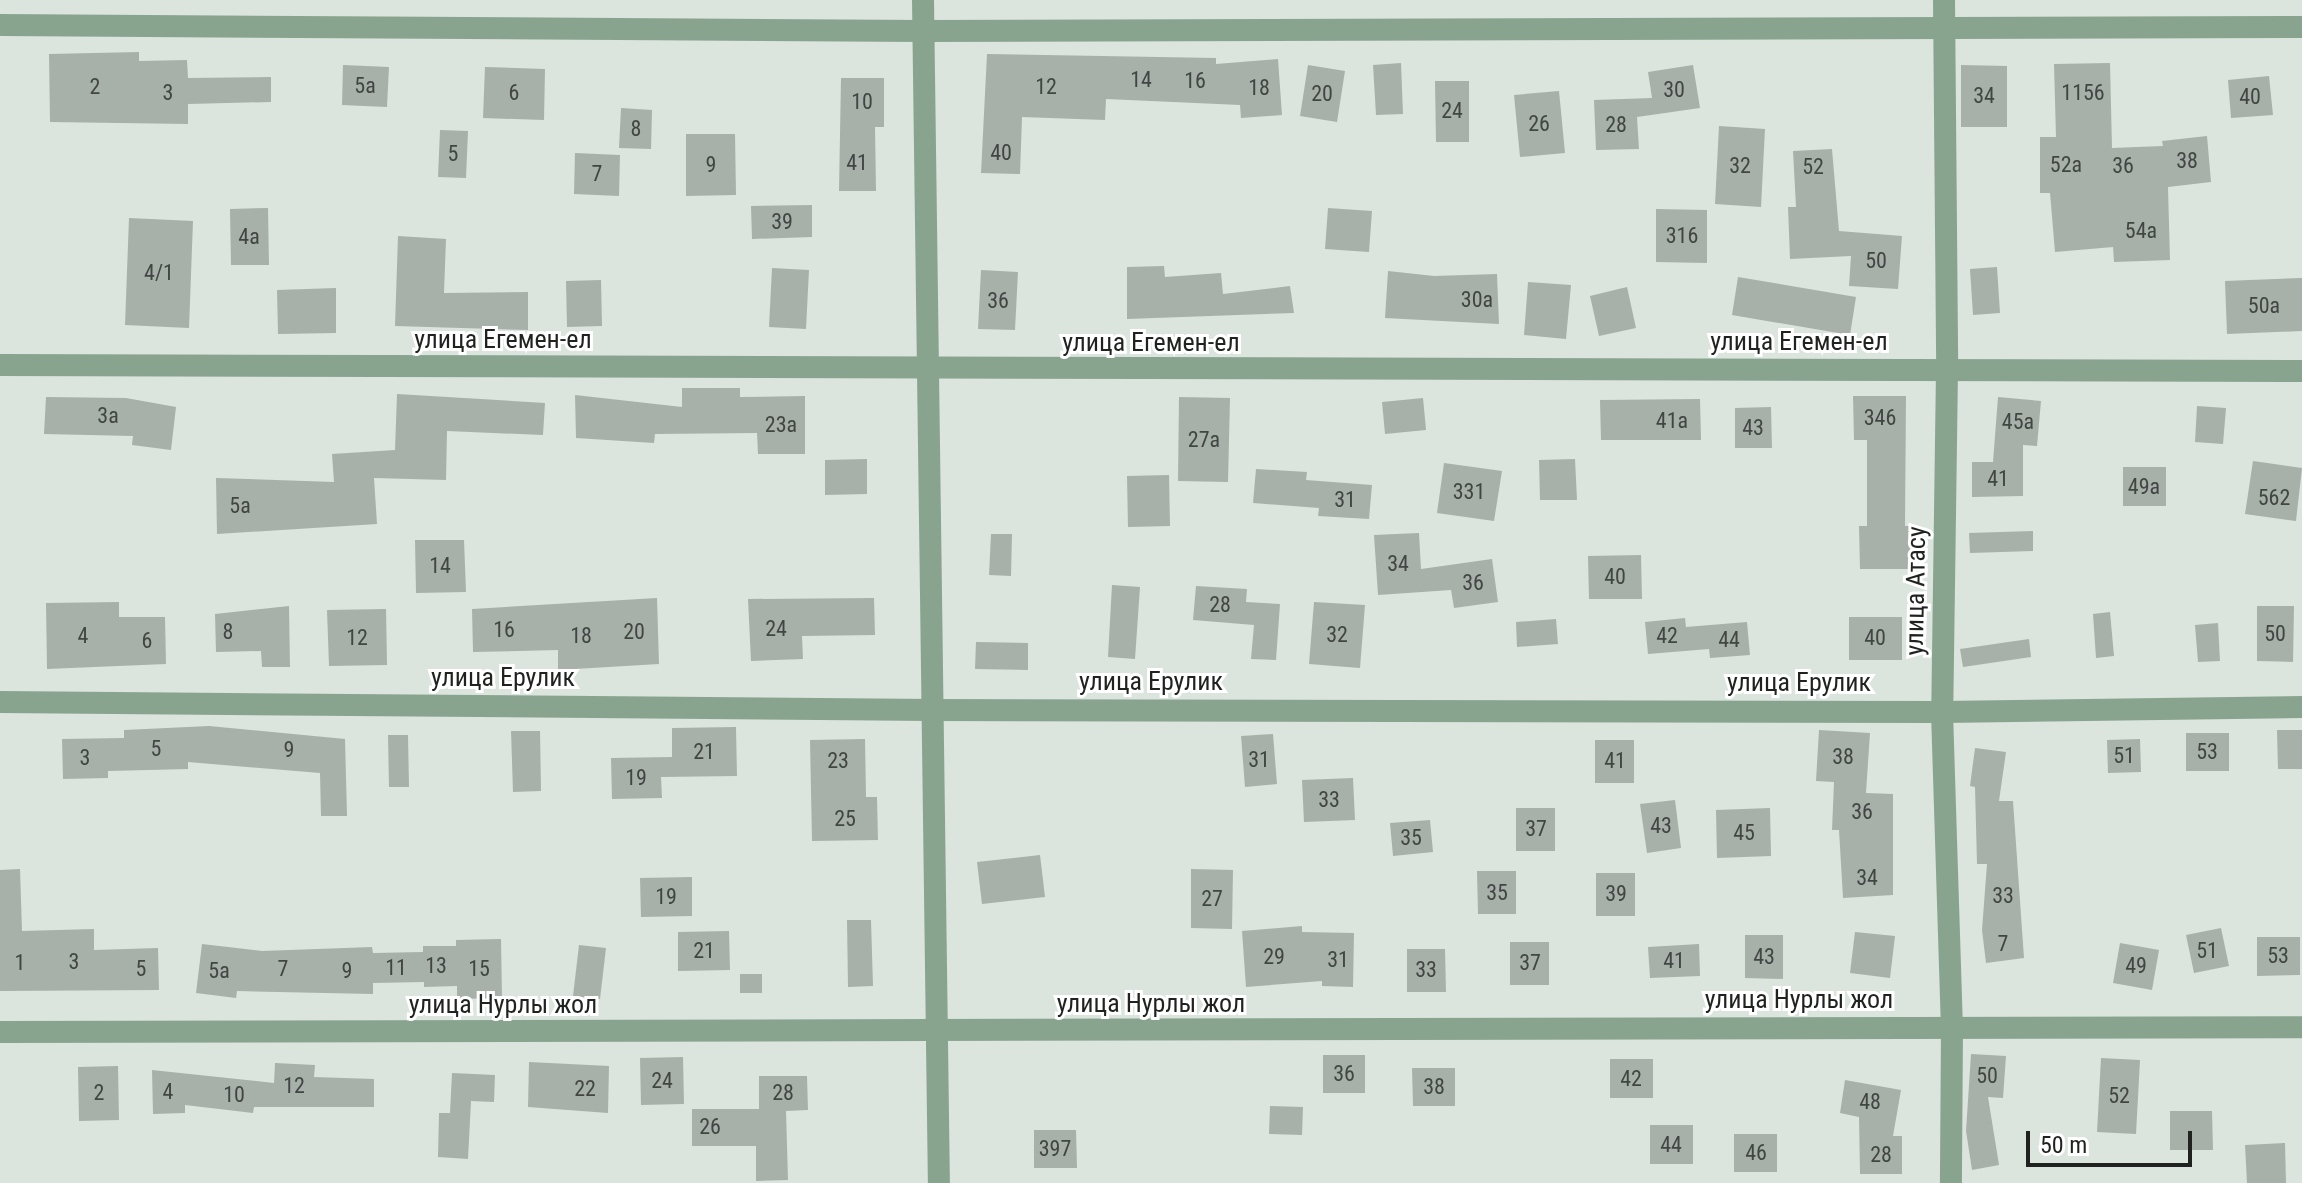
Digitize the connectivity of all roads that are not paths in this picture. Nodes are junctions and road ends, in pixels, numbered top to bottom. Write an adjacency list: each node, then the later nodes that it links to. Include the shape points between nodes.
1 (923, 0): 6 (street)
2 (1944, 0): 4 (street, улица Атасу)
3 (0, 25): 6 (street)
4 (1944, 26): 5 (street); 6 (street); 8 (street, улица Атасу)
5 (2302, 27)
6 (922, 31): 9 (street)
7 (0, 365): 9 (street, улица Егемен-ел)
8 (1947, 370): 9 (street, улица Егемен-ел); 10 (street, улица Егемен-ел); 14 (street, улица Атасу)
9 (925, 371): 13 (street)
10 (2302, 371)
11 (0, 702): 13 (street, улица Ерулик)
12 (2302, 707): 14 (street, улица Ерулик)
13 (931, 710): 14 (street, улица Ерулик); 18 (street)
14 (1942, 712): 15 (street, улица Атасу)
15 (1952, 1027): 16 (street, улица Нурлы жол); 18 (street, улица Нурлы жол); 20 (street, улица Атасу)
16 (2302, 1027)
17 (0, 1032): 18 (street, улица Нурлы жол)
18 (935, 1033): 19 (street)
19 (939, 1183)
20 (1951, 1183)

